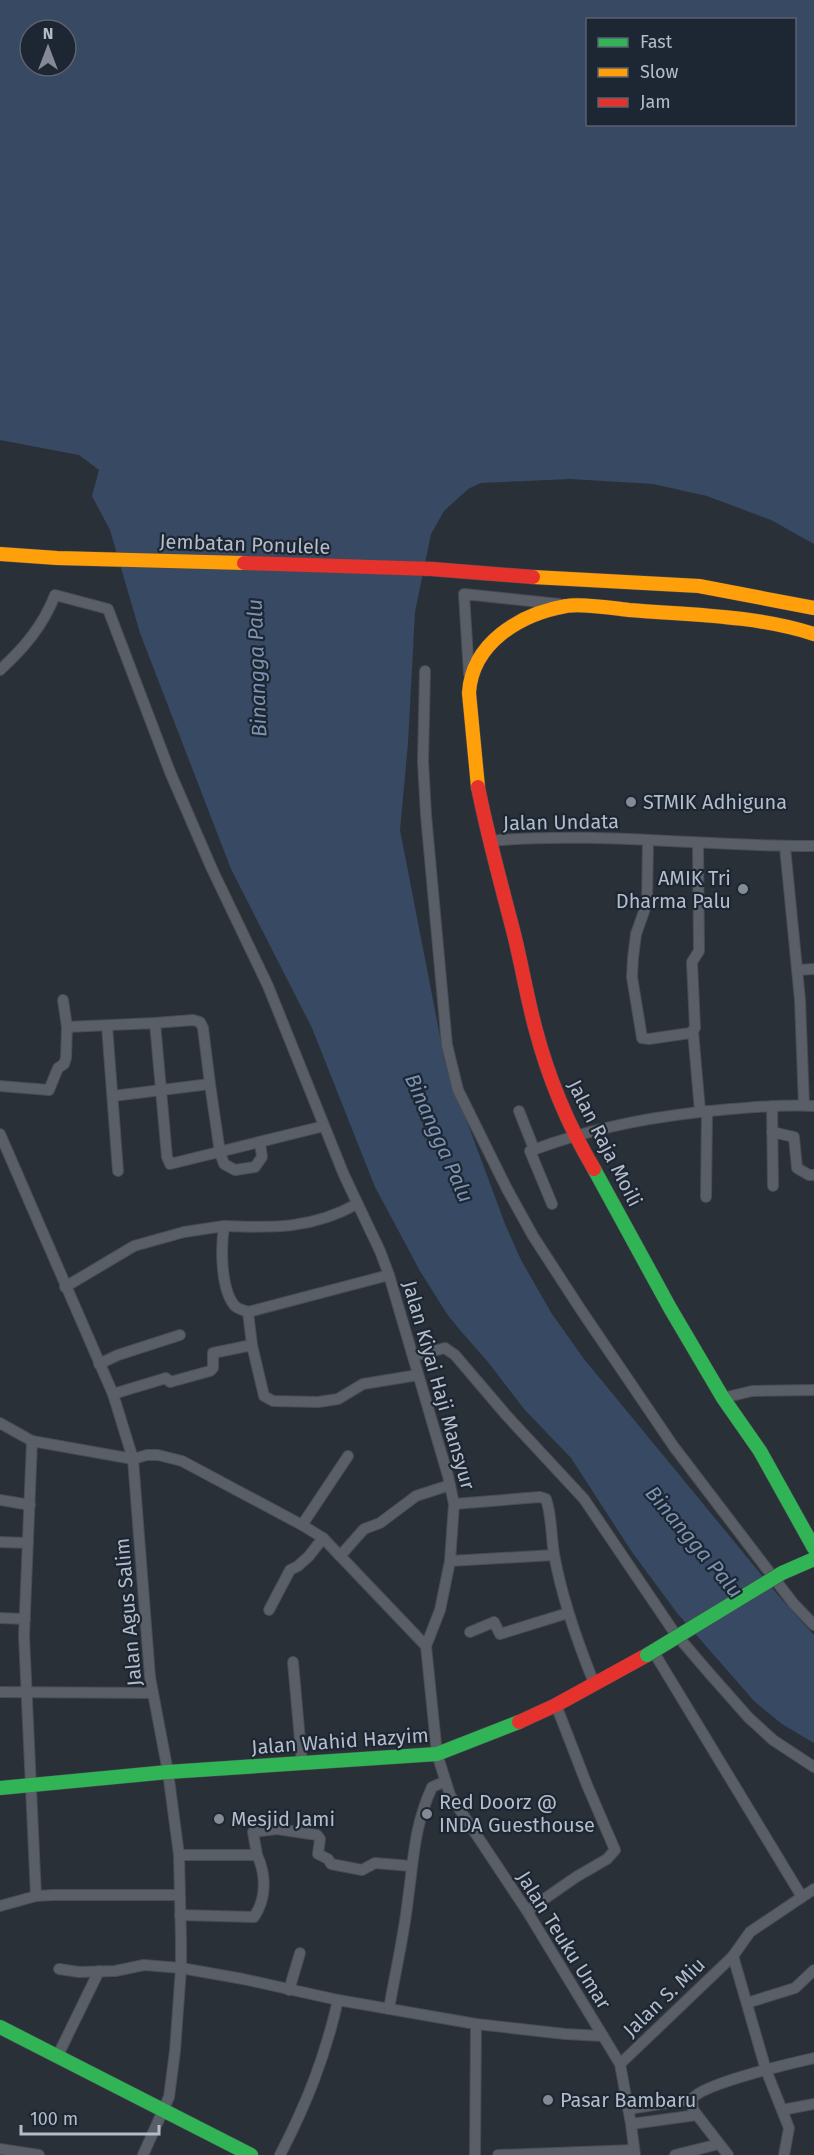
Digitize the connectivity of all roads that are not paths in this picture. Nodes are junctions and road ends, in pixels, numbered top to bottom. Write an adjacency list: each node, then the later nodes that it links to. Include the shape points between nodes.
1 (0, 554): 3 (main road, Jembatan Ponulele, via 432,569 699,586)
2 (568, 605): 4 (main road, via 746,619); 7 (main road, via 532,615 511,626 479,657); 7 (street, via 464,594)
3 (814, 608)
4 (814, 634)
5 (0, 670): 28 (street, via 35,634 55,595 108,609 170,772 268,986)
6 (425, 671): 74 (street, via 426,815 447,1045 458,1090 533,1236 643,1404)
7 (470, 678): 8 (main road, Jalan Raja Moili, via 477,780)
8 (489, 841): 9 (street, Jalan Undata, via 564,837); 31 (main road, Jalan Raja Moili, via 542,1052)
9 (648, 841): 10 (street, Jalan Undata); 19 (street, via 647,903 636,934 633,958 642,1038)
10 (699, 844): 12 (street, Jalan Undata); 19 (street, via 699,951 692,962 696,1021)
11 (814, 846): 12 (street, Jalan Undata)
12 (785, 847): 14 (street)
13 (814, 969): 14 (street)
14 (797, 970): 25 (street)
15 (63, 1000): 18 (street)
16 (155, 1023): 17 (street); 20 (street, via 200,1022); 22 (street)
17 (107, 1026): 18 (street); 23 (street)
18 (67, 1027): 21 (street, via 66,1061 58,1068 49,1090)
19 (693, 1031): 27 (street)
20 (210, 1084): 22 (street); 34 (street)
21 (0, 1086)
22 (161, 1090): 23 (street); 34 (street, via 168,1162 175,1164)
23 (112, 1096): 35 (street)
24 (772, 1106): 25 (street); 27 (street); 29 (street)
25 (809, 1106)
26 (519, 1111): 33 (street)
27 (704, 1111): 31 (street, via 626,1122); 38 (street)
28 (324, 1126): 32 (street); 39 (street)
29 (772, 1132): 36 (street, via 794,1137 797,1168); 37 (street)
30 (0, 1134): 43 (street, Jalan Agus Salim)
31 (574, 1135): 33 (street); 52 (main road, Jalan Raja Moili)
32 (260, 1143): 34 (street); 34 (street, via 261,1160 249,1169 228,1167)
33 (534, 1149): 40 (street, via 530,1151)
34 (220, 1153)
35 (118, 1171)
36 (814, 1175)
37 (773, 1186)
38 (706, 1197)
39 (357, 1204): 41 (street, via 315,1222 278,1228); 42 (street)
40 (552, 1204)
41 (224, 1226): 43 (street, via 134,1246); 44 (street, via 222,1264 230,1296 237,1308)
42 (389, 1275): 44 (street, Jalan Kiyai Haji Mansyur); 47 (street, Jalan Kiyai Haji Mansyur)
43 (65, 1287): 48 (street, Jalan Agus Salim)
44 (248, 1312): 46 (street)
45 (180, 1335): 48 (street)
46 (252, 1345): 49 (street, via 264,1396 273,1401 338,1399 363,1384); 51 (street, via 213,1353 210,1371 170,1382 166,1378)
47 (413, 1356): 49 (street, Jalan Kiyai Haji Mansyur); 86 (street, via 449,1350 584,1499 667,1622 710,1674 773,1740)
48 (99, 1364): 51 (street, Jalan Agus Salim)
49 (418, 1375): 57 (street, Jalan Kiyai Haji Mansyur)
50 (814, 1390): 52 (street, via 752,1391)
51 (113, 1394): 56 (street, Jalan Agus Salim)
52 (723, 1398): 65 (main road, Jalan Raja Moili, via 760,1451)
53 (0, 1423): 54 (street)
54 (32, 1441): 56 (street); 60 (street)
55 (348, 1456): 61 (street)
56 (133, 1459): 61 (street, via 158,1455 182,1461); 82 (street, Jalan Agus Salim)
57 (450, 1485): 59 (street, Jalan Kiyai Haji Mansyur); 67 (street, via 416,1496 380,1523 364,1529)
58 (0, 1500): 60 (street)
59 (454, 1504): 66 (street, via 544,1497 549,1508); 69 (street, Jalan Kiyai Haji Mansyur)
60 (30, 1505): 64 (street)
61 (304, 1526): 62 (street)
62 (321, 1537): 67 (street); 70 (street, via 309,1556 290,1570)
63 (0, 1542): 64 (street)
64 (28, 1544): 73 (street)
65 (814, 1548)
66 (554, 1555): 69 (street); 71 (street)
67 (340, 1556): 76 (street)
68 (814, 1558): 77 (main road, Jalan Wahid Hazyim, bridge, via 782,1573)
69 (450, 1561): 76 (street, Jalan Kiyai Haji Mansyur, via 440,1610)
70 (270, 1610)
71 (568, 1613): 75 (street, via 500,1634 494,1622); 79 (street)
72 (0, 1618): 73 (street)
73 (25, 1619): 80 (street)
74 (814, 1625)
75 (470, 1632)
76 (426, 1646): 84 (street, Jalan Teuku Umar)
77 (650, 1653): 79 (main road, Jalan Wahid Hazyim); 97 (street)
78 (293, 1662): 85 (street)
79 (594, 1683): 83 (main road, Jalan Wahid Hazyim)
80 (26, 1690): 81 (street); 82 (street); 89 (street)
81 (0, 1692)
82 (153, 1693): 87 (street, Jalan Agus Salim)
83 (556, 1705): 84 (main road, Jalan Wahid Hazyim); 99 (street, via 615,1850)
84 (437, 1754): 85 (main road, Jalan Wahid Hazyim); 88 (street, Jalan Teuku Umar)
85 (302, 1762): 87 (main road, Jalan Wahid Hazyim)
86 (814, 1767)
87 (168, 1772): 89 (main road, Jalan Wahid Hazyim); 91 (street, Jalan Agus Salim)
88 (444, 1782): 93 (street, via 432,1787 422,1809); 99 (street, Jalan Teuku Umar)
89 (30, 1784): 90 (main road, Jalan Wahid Hazyim); 96 (street)
90 (0, 1788)
91 (179, 1855): 92 (street); 95 (street, Jalan Agus Salim)
92 (257, 1855): 93 (street, via 253,1832 272,1829 317,1834 318,1854 331,1864 362,1870 375,1863); 100 (street, via 264,1870 264,1882 254,1917)
93 (411, 1866): 110 (street)
94 (814, 1889): 97 (street, Jalan S. Miu)
95 (179, 1895): 96 (street); 100 (street, Jalan Agus Salim)
96 (36, 1896): 98 (street)
97 (802, 1897): 102 (street, Jalan S. Miu, via 750,1932)
98 (0, 1906)
99 (527, 1911): 113 (street, Jalan Teuku Umar)
100 (180, 1915): 103 (street, Jalan Agus Salim)
101 (300, 1953): 107 (street)
102 (733, 1956): 109 (street); 116 (street, Jalan S. Miu)
103 (181, 1968): 106 (street, via 139,1965); 107 (street); 120 (street, Jalan Agus Salim, via 175,2051)
104 (59, 1969): 106 (street)
105 (814, 1970): 109 (street, via 795,1988)
106 (99, 1971): 114 (street)
107 (289, 1990): 108 (street)
108 (338, 2000): 110 (street); 131 (street, via 319,2070)
109 (747, 2003): 117 (street)
110 (389, 2009): 111 (street)
111 (476, 2025): 113 (street); 132 (street)
112 (0, 2027): 114 (main road)
113 (603, 2036): 116 (street, Jalan Teuku Umar)
114 (57, 2057): 120 (main road)
115 (814, 2058): 117 (street)
116 (620, 2064): 121 (street, Jalan Teuku Umar)
117 (766, 2070): 118 (street, via 706,2089); 122 (street)
118 (692, 2099): 121 (street); 123 (street)
119 (814, 2104): 122 (street)
120 (164, 2109): 129 (street, Jalan Agus Salim); 130 (main road)
121 (628, 2109): 124 (street, Jalan Teuku Umar)
122 (782, 2110): 137 (street, via 789,2128)
123 (697, 2115): 124 (street); 125 (street)
124 (631, 2124): 127 (street, Jalan Teuku Umar)
125 (719, 2144): 135 (street); 136 (street)
126 (0, 2149): 128 (street)
127 (634, 2152): 134 (street)
128 (34, 2154)
129 (143, 2155)
130 (251, 2155)
131 (280, 2155)
132 (475, 2155)
133 (498, 2155): 134 (street)
134 (529, 2155)
135 (675, 2155)
136 (728, 2155)
137 (784, 2155)

